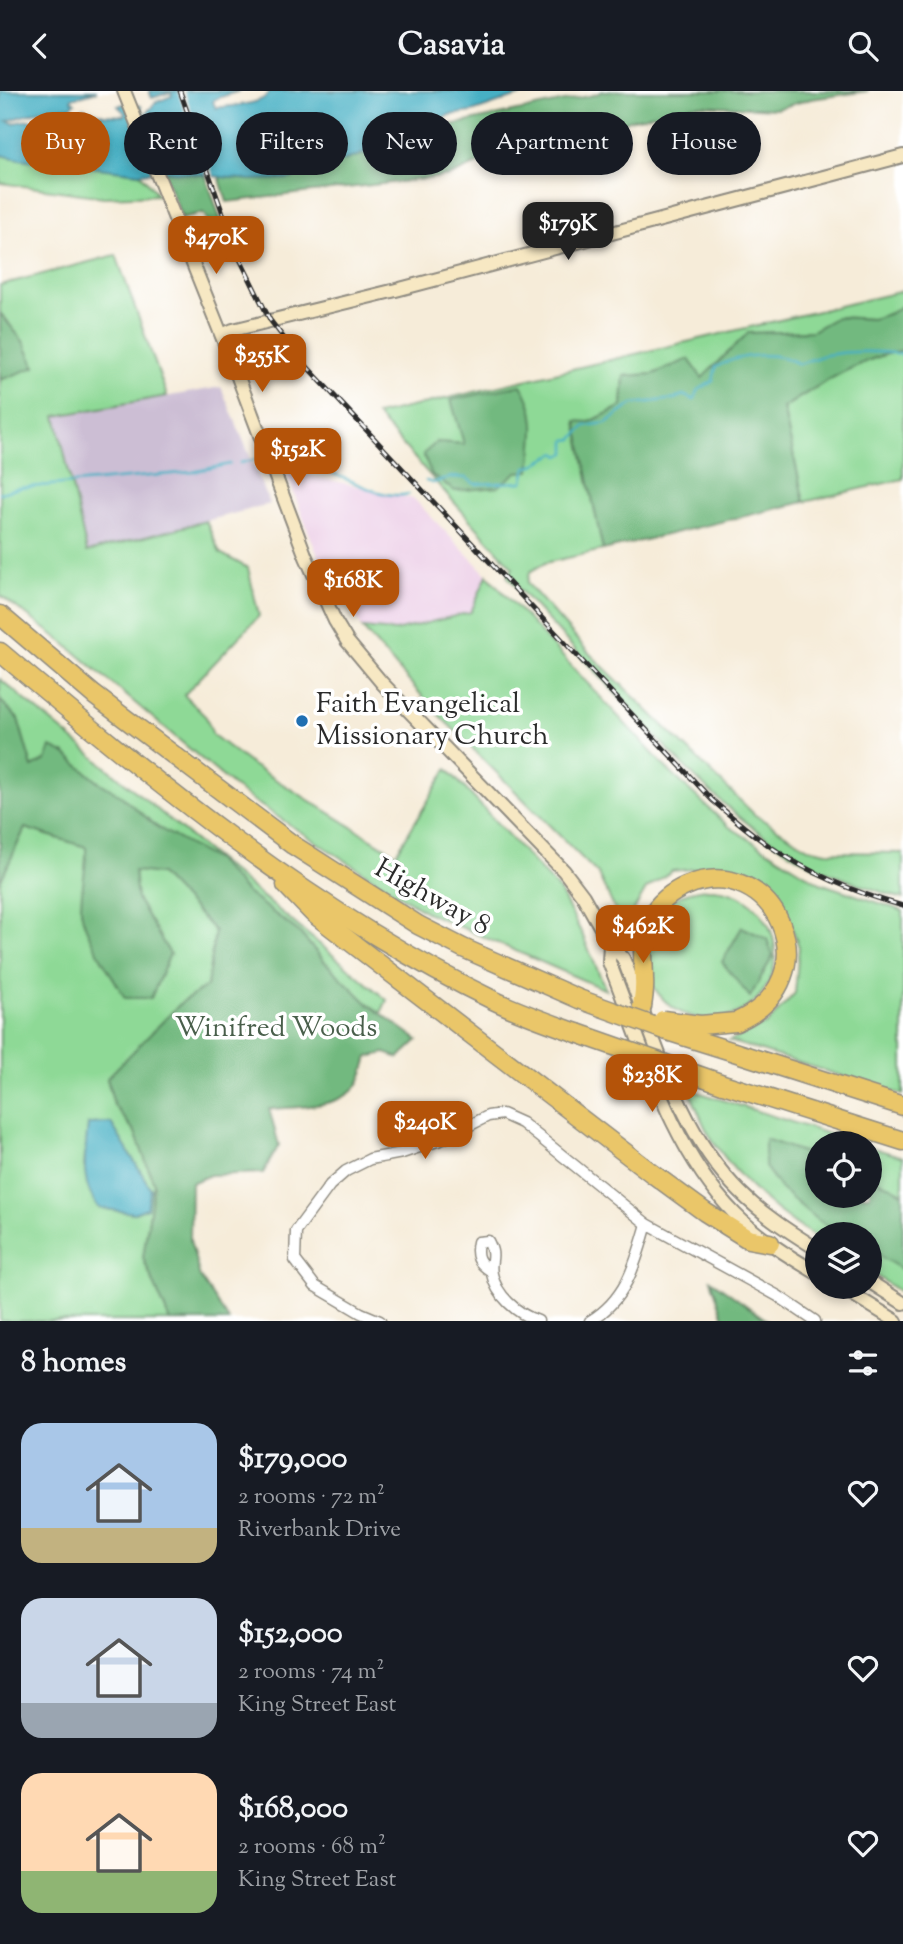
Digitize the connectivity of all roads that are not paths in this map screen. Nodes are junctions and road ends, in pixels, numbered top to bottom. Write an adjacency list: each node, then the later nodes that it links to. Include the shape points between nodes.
1 (124, 91): 3 (main road)
2 (903, 156): 3 (main road)
3 (222, 335): 7 (main road, via 311,568 347,641 564,871)
4 (0, 615): 8 (highway, Highway 8, via 94,695 293,845 418,925)
5 (0, 652): 6 (highway, Highway 8)
6 (267, 865): 11 (highway, Highway 8, bridge, via 403,952 496,1002 576,1034); 14 (highway, via 313,913 653,1174 748,1239)
7 (610, 944): 9 (main road, via 622,958); 14 (main road, via 609,962 680,1136 718,1195)
8 (579, 999): 9 (highway, bridge, via 598,1000 682,1024 736,1022 761,1009 780,984 786,942 770,906 750,889 723,880 696,882 675,891 650,918 642,946); 10 (highway, Highway 8, bridge)
9 (642, 1007): 13 (main road, via 677,1096 705,1149 752,1204)
10 (903, 1106)
11 (903, 1141)
12 (647, 1224): 20 (street, via 522,1123 502,1114 488,1116 443,1139 370,1159 346,1171 296,1231 295,1260 315,1286); 22 (street, via 632,1274 616,1299); 23 (street)
13 (805, 1241)
14 (770, 1244): 15 (main road)
15 (805, 1266)
16 (491, 1271): 21 (street, via 496,1290)
17 (882, 1290): 19 (main road)
18 (860, 1299): 24 (main road)
19 (903, 1303)
20 (380, 1321)
21 (537, 1321)
22 (590, 1321)
23 (815, 1321)
24 (896, 1321)

